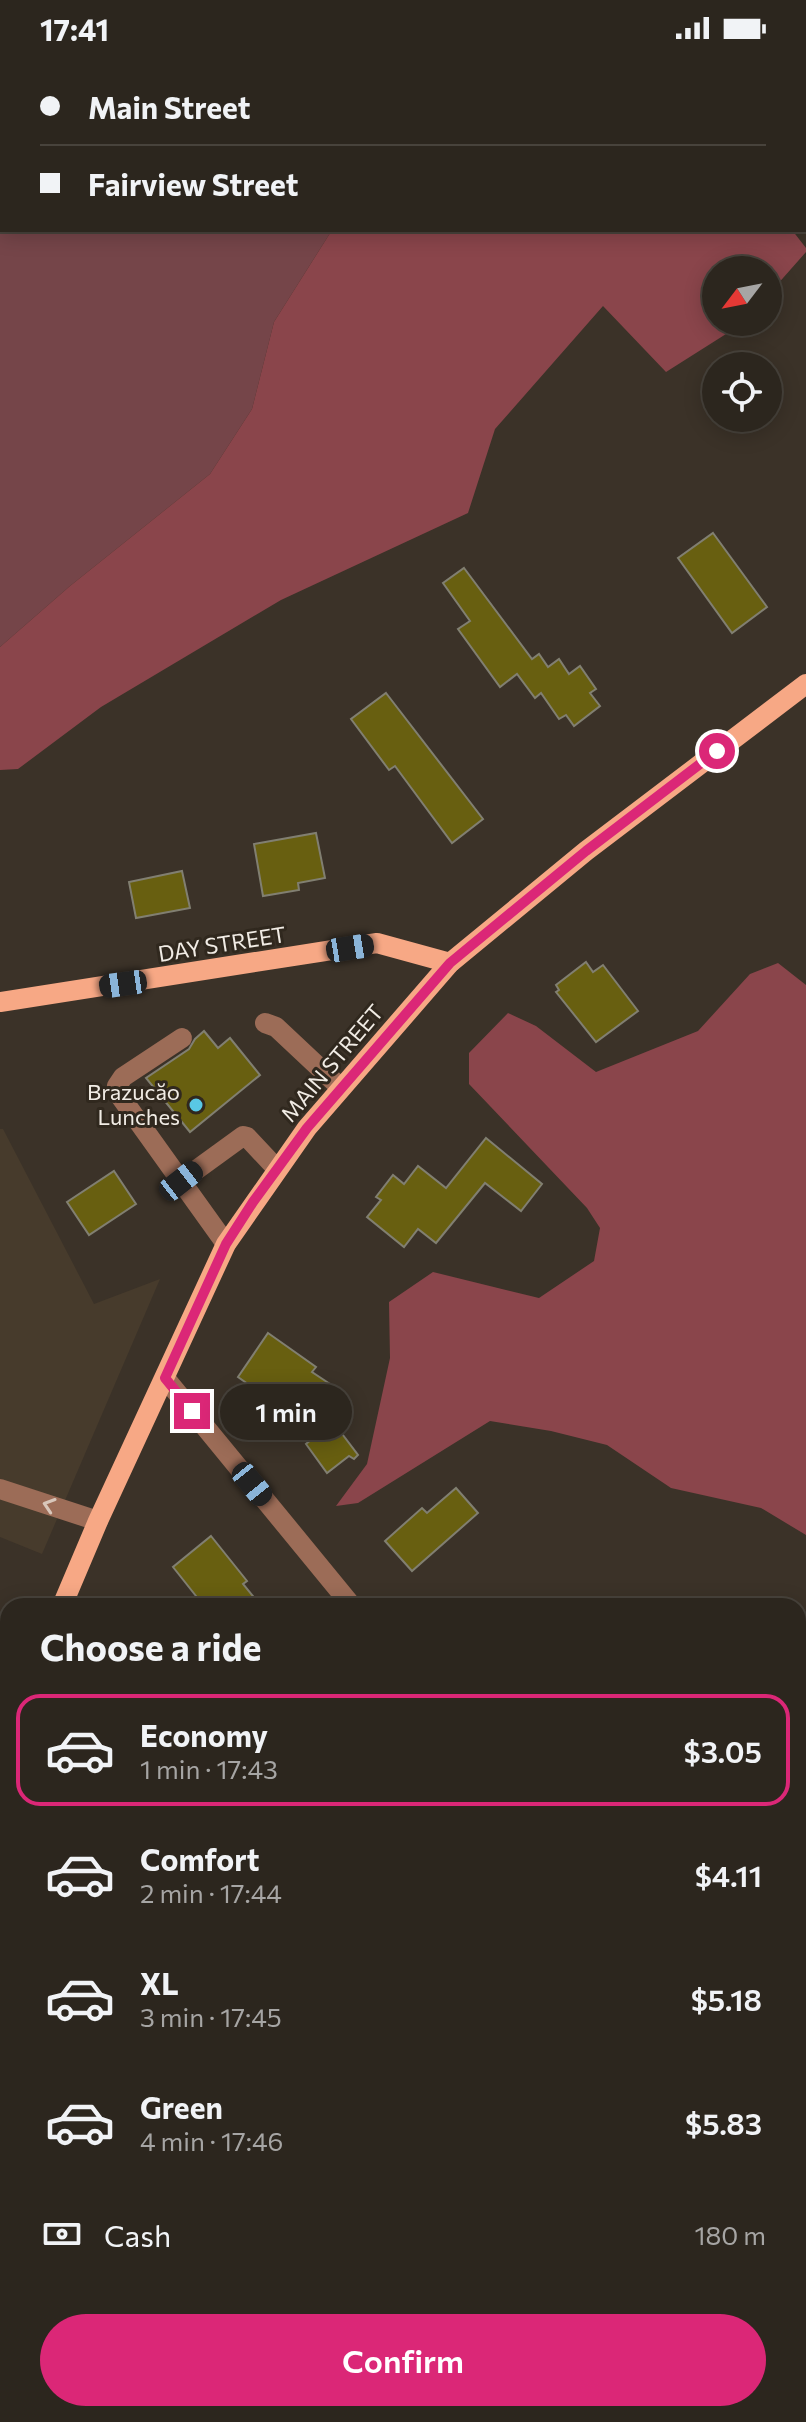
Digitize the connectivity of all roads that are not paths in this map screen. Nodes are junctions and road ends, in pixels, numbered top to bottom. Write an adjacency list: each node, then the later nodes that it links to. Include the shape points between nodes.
1 (806, 684): 2 (main road, MAIN STREET, via 586,851)
2 (450, 963): 3 (main road, DAY STREET, via 377,943); 6 (main road, MAIN STREET)
3 (0, 1002)
4 (265, 1023): 6 (street, via 276,1027)
5 (182, 1038): 8 (street, via 117,1086)
6 (341, 1088): 7 (main road, MAIN STREET)
7 (277, 1169): 8 (street, via 243,1136); 9 (main road, MAIN STREET)
8 (181, 1181): 9 (street)
9 (226, 1244): 10 (main road, MAIN STREET)
10 (165, 1378): 12 (main road, MAIN STREET); 14 (street)
11 (0, 1489): 12 (street, one-way to 11)
12 (98, 1521): 13 (main road, MAIN STREET)
13 (67, 1598)
14 (345, 1598)

